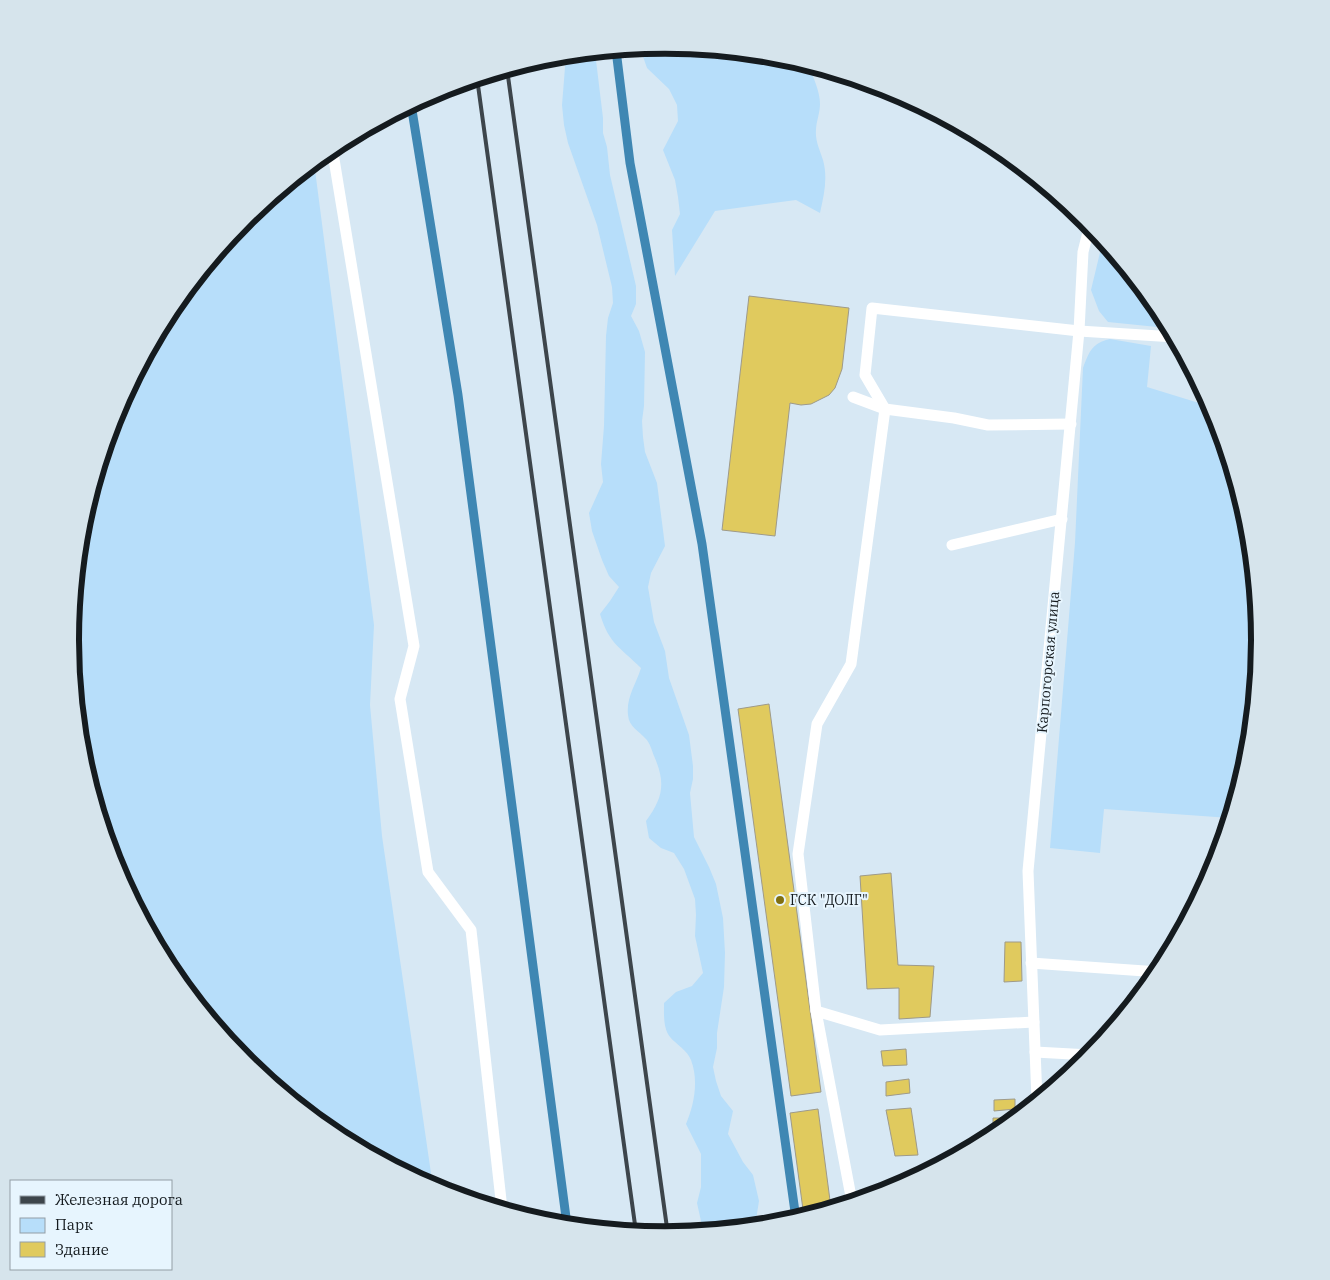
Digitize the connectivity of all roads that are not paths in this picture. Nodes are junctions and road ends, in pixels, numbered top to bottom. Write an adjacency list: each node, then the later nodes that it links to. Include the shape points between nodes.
1 (333, 157): 18 (lane, via 414,646 400,699 401,709 428,872 471,930)
2 (1088, 233): 3 (lane, Карпогорская улица, via 1083,252)
3 (1080, 331): 4 (lane); 6 (lane, via 872,308 865,375); 7 (lane, Карпогорская улица)
4 (1166, 337)
5 (853, 397): 6 (lane)
6 (885, 409): 7 (lane, via 988,424); 12 (lane, via 851,664 817,724 798,854)
7 (1071, 424): 8 (lane, Карпогорская улица)
8 (1062, 519): 9 (lane); 10 (lane, Карпогорская улица, via 1028,871)
9 (952, 545)
10 (1032, 963): 11 (lane); 13 (lane, Карпогорская улица)
11 (1148, 971)
12 (816, 1011): 13 (lane, via 880,1030); 17 (lane)
13 (1034, 1022): 14 (lane, Карпогорская улица)
14 (1035, 1052): 15 (lane); 16 (lane, Карпогорская улица)
15 (1080, 1055)
16 (1038, 1093)
17 (851, 1196)
18 (501, 1202)

